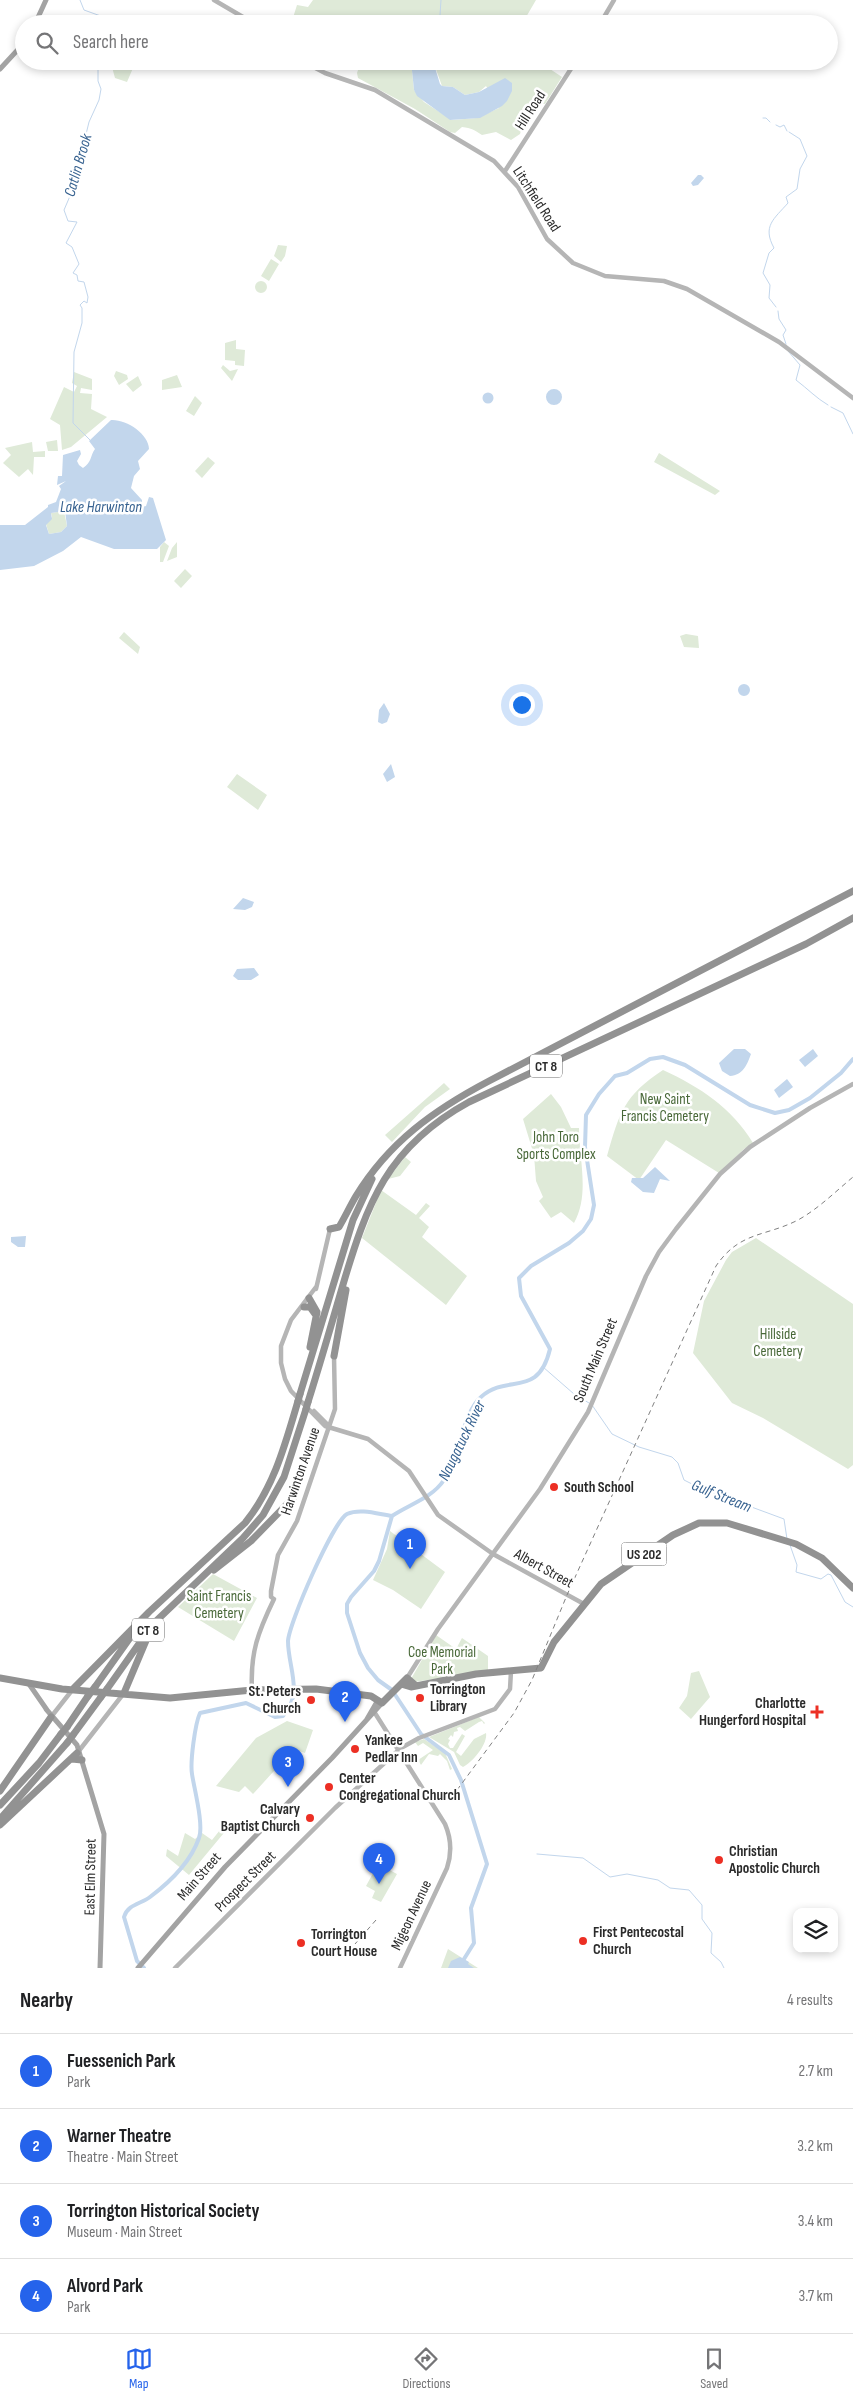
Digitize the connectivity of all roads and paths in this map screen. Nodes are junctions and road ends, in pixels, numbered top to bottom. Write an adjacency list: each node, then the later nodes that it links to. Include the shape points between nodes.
1 (46, 0): 4 (main road)
2 (214, 0): 5 (main road)
3 (614, 0): 6 (main road)
4 (39, 15)
5 (240, 15)
6 (605, 15)
7 (15, 53): 8 (main road)
8 (0, 69)
9 (319, 70): 11 (main road, Litchfield Road, via 375,90 479,151)
10 (570, 70): 11 (main road, Hill Road)
11 (505, 171): 12 (main road, Litchfield Road, via 518,187 547,239 573,263 605,276 664,281 688,289 779,342)
12 (853, 398)
13 (853, 891): 16 (highway, CT 8, via 453,1099 420,1122)
14 (853, 918): 18 (highway, CT 8, via 806,944 486,1094 437,1121 387,1174 369,1206)
15 (853, 1084): 27 (main road, South Main Street, via 750,1147 720,1174 676,1229 646,1276 592,1406 540,1490)
16 (390, 1152): 17 (highway, via 356,1194 340,1227); 23 (highway, CT 8, via 353,1220)
17 (330, 1229): 19 (main road, via 316,1287)
18 (355, 1244): 22 (highway); 28 (highway, CT 8, via 282,1480 254,1527)
19 (310, 1298): 20 (main road); 21 (highway, via 317,1312); 24 (main road, via 285,1330 280,1363 291,1391 325,1426)
20 (304, 1307): 21 (highway, via 313,1309); 24 (main road, via 288,1331 284,1364 295,1392)
21 (315, 1320): 23 (highway)
22 (334, 1356): 24 (main road, Harwinton Avenue, via 335,1409)
23 (304, 1379): 32 (highway, CT 8, via 276,1471 265,1494 245,1523)
24 (329, 1426): 26 (main road, Harwinton Avenue); 27 (main road, Albert Street, via 368,1439 408,1471 431,1508)
25 (294, 1498): 26 (main road); 28 (highway, via 251,1541)
26 (303, 1503): 36 (main road, Harwinton Avenue, via 278,1555 270,1591 274,1599 253,1649)
27 (493, 1554): 30 (main road, Albert Street); 38 (main road, South Main Street)
28 (215, 1567): 31 (highway, CT 8)
29 (853, 1588): 30 (highway, US 202, via 822,1558 788,1541 727,1523 707,1521 688,1526 606,1580)
30 (584, 1604): 33 (highway, US 202, via 554,1642 544,1666)
31 (168, 1608): 39 (highway, via 141,1650); 42 (highway, CT 8, bridge, via 148,1630)
32 (150, 1612): 37 (highway); 47 (highway, CT 8, bridge, via 67,1727)
33 (511, 1671): 38 (highway, US 202, via 415,1685); 44 (main road, Prospect Street, via 510,1689 495,1709 418,1738)
34 (0, 1678): 35 (highway, US 202)
35 (29, 1684): 37 (highway, US 202); 41 (main road, East Elm Street)
36 (252, 1690): 38 (highway, US 202, via 316,1688); 39 (highway, US 202, via 170,1698)
37 (72, 1691): 39 (highway, US 202); 41 (main road)
38 (388, 1693): 40 (main road, Main Street)
39 (124, 1695): 43 (main road)
40 (373, 1710): 44 (main road, Migeon Avenue); 50 (main road, Main Street, via 332,1758 220,1872)
41 (52, 1716): 42 (main road, East Elm Street); 45 (main road, East Elm Street); 46 (highway)
42 (72, 1740): 43 (main road, via 81,1743); 45 (main road, East Elm Street); 48 (highway, CT 8)
43 (87, 1740): 45 (main road)
44 (399, 1750): 52 (main road, Prospect Street, via 335,1808); 53 (main road, Migeon Avenue, via 448,1832 450,1858)
45 (78, 1756): 49 (highway); 51 (main road, East Elm Street, via 104,1834)
46 (0, 1791)
47 (0, 1805)
48 (0, 1819)
49 (0, 1825)
50 (140, 1966)
51 (100, 1968)
52 (176, 1968)
53 (400, 1968)

